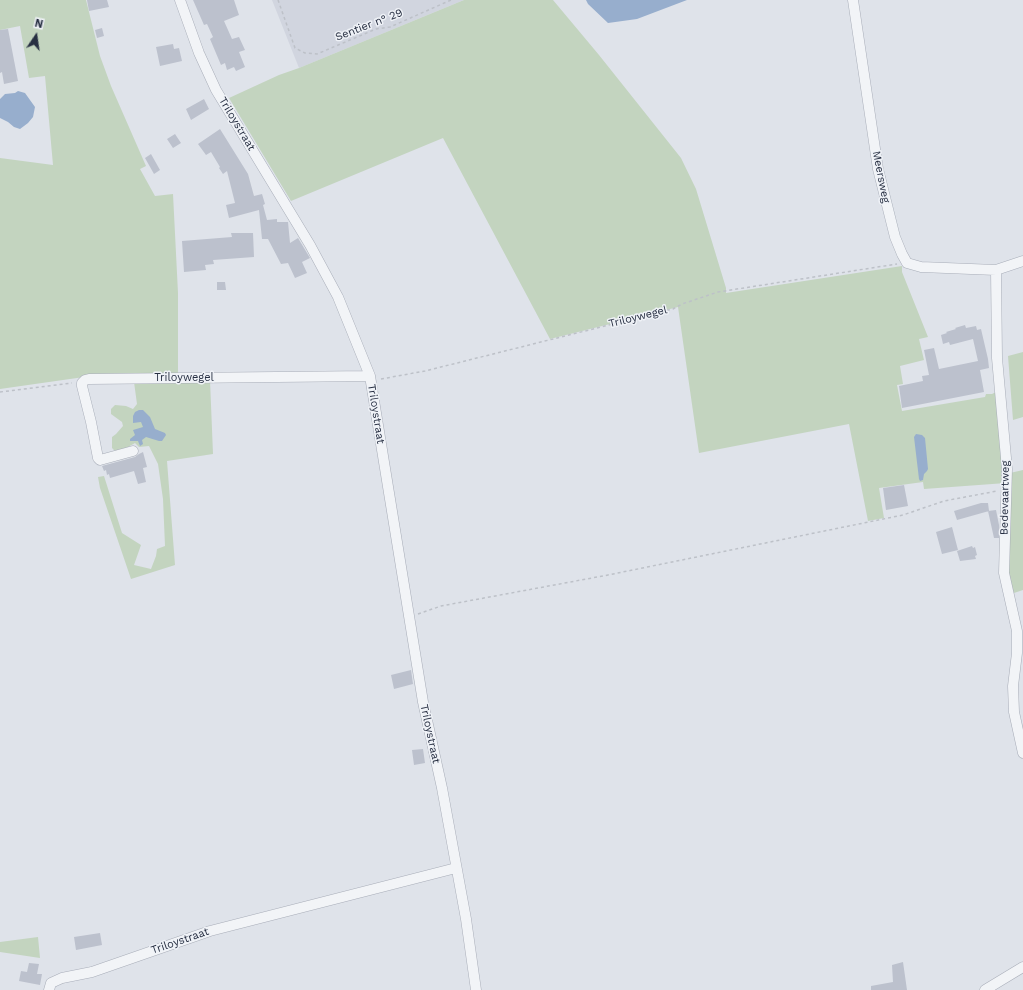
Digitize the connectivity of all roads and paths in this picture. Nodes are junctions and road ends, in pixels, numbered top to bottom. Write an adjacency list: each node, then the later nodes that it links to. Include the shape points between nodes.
1 (180, 0): 8 (street, Triloystraat, via 199,53 216,90 335,290)
2 (278, 0): 3 (path, Sentier n° 29, via 295,48 305,53 317,54 376,29 390,27)
3 (452, 0)
4 (852, 0): 6 (street, Meersweg, via 878,169 895,237)
5 (1023, 261): 7 (street)
6 (907, 263): 7 (street, via 922,267); 8 (path, Triloywegel, via 718,292 673,308 425,370)
7 (996, 270): 12 (street, Bedevaartweg, via 997,358)
8 (370, 379): 9 (street, Triloywegel, via 89,378); 13 (street, Triloystraat)
9 (82, 383): 10 (path); 11 (street, via 98,458 100,460)
10 (0, 392)
11 (133, 451)
12 (1007, 490): 13 (path, via 944,501 886,519 441,606); 14 (street, Bedevaartweg, via 1004,573 1017,631 1014,712)
13 (409, 617): 15 (street, Triloystraat)
14 (1023, 753)
15 (456, 868): 17 (street, Triloystraat, via 210,931 92,972 62,978 51,984); 18 (street, Triloystraat)
16 (1023, 967): 19 (street)
17 (49, 990)
18 (476, 990)
19 (985, 990)

